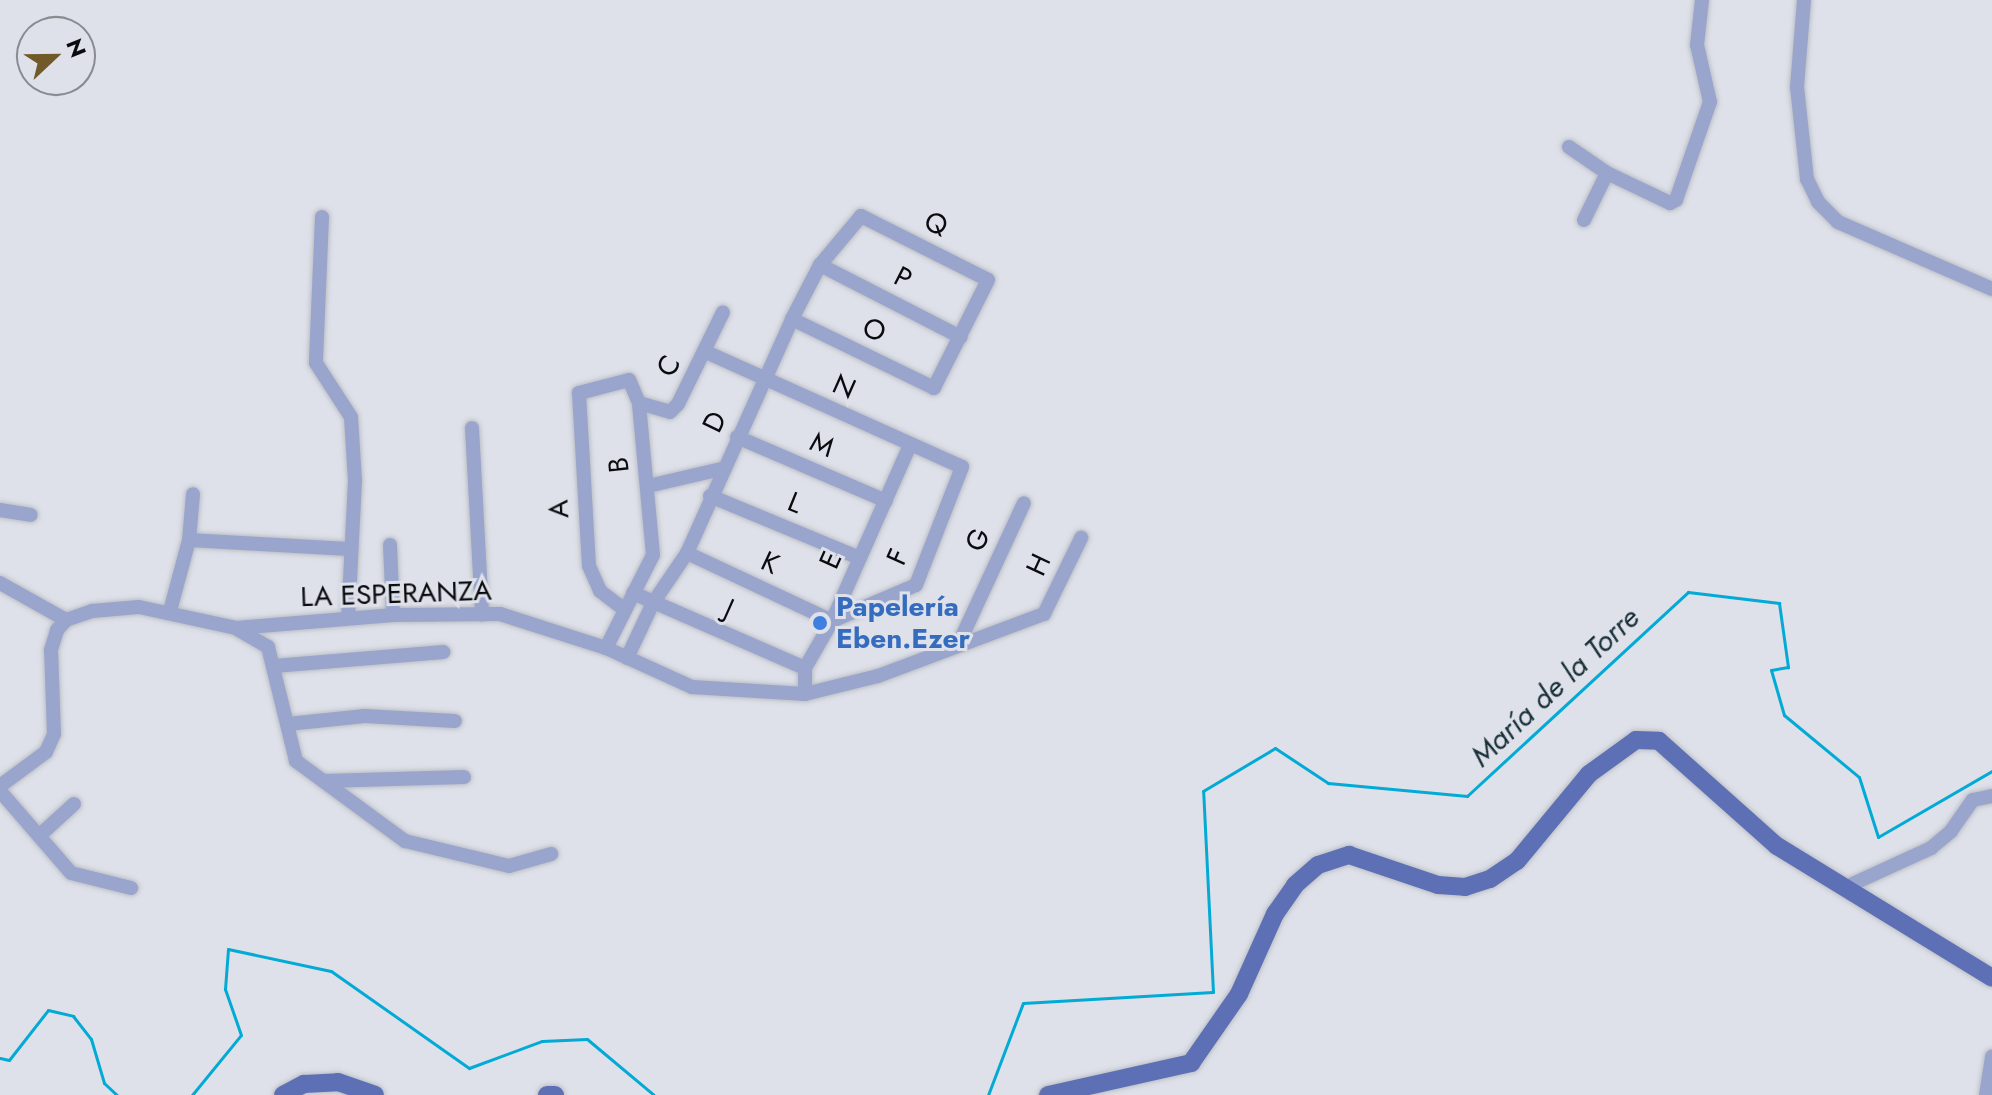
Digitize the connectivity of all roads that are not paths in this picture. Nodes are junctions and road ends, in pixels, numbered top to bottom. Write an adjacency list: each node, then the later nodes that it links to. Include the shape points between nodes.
1 (1702, 0): 4 (street, via 1697,45 1710,102 1676,200 1670,203)
2 (1804, 0): 9 (street, via 1797,87 1807,179 1818,202 1838,222)
3 (1569, 147): 4 (street)
4 (1607, 173): 7 (street)
5 (861, 216): 8 (street, D); 12 (street, Q, via 988,280)
6 (322, 217): 31 (street, via 316,363 351,417 355,481)
7 (1584, 220)
8 (820, 265): 11 (street, D); 12 (street, P)
9 (1992, 289)
10 (723, 312): 13 (street, C)
11 (792, 319): 12 (street, O, via 934,388); 14 (street, D)
12 (961, 337)
13 (706, 352): 14 (street, N); 15 (street, C, via 670,412)
14 (764, 379): 17 (street, D); 18 (street, N)
15 (639, 403): 21 (street, B); 37 (street, A, via 629,380 579,393 589,566 600,591)
16 (472, 428): 41 (street)
17 (737, 437): 20 (street, D); 24 (street, M)
18 (910, 445): 19 (street, N); 24 (street, E)
19 (962, 467): 44 (street, F, via 916,585)
20 (721, 469): 21 (street); 23 (street, D)
21 (648, 486): 35 (street, B, via 653,555)
22 (193, 494): 29 (street)
23 (710, 496): 32 (street, D); 33 (street, L)
24 (886, 501): 33 (street, E)
25 (1024, 503): 46 (street, G)
26 (0, 510): 27 (street)
27 (31, 515)
28 (1081, 538): 39 (street, H)
29 (189, 540): 31 (street, LA ESPERANZA); 38 (street)
30 (390, 545): 40 (street)
31 (349, 549): 42 (street)
32 (687, 553): 36 (street, D); 44 (street, K)
33 (860, 558): 44 (street, E)
34 (0, 583): 43 (street)
35 (633, 593): 36 (street, J); 37 (street)
36 (653, 603): 49 (street, D); 51 (street, J)
37 (624, 609): 47 (street)
38 (170, 611): 43 (street, LA ESPERANZA, via 92,611); 45 (street, LA ESPERANZA)
39 (1044, 614): 46 (street, LA ESPERANZA)
40 (393, 615): 41 (street, LA ESPERANZA); 42 (street, LA ESPERANZA)
41 (482, 615): 47 (street, LA ESPERANZA, via 500,614)
42 (348, 618): 45 (street, LA ESPERANZA)
43 (66, 620): 57 (street, via 51,650 54,734 46,752)
44 (832, 621): 51 (street, E)
45 (236, 628): 50 (street, via 268,647)
46 (959, 643): 52 (street, LA ESPERANZA, via 878,676)
47 (606, 648): 49 (street, LA ESPERANZA)
48 (443, 652): 50 (street)
49 (627, 658): 52 (street, LA ESPERANZA, via 692,687)
50 (274, 666): 54 (street)
51 (805, 668): 52 (street, E)
52 (805, 694)
53 (455, 721): 54 (street, via 365,716)
54 (288, 724): 56 (street, via 296,761)
55 (464, 777): 56 (street)
56 (324, 781): 61 (street, via 405,841 509,866)
57 (0, 788): 60 (street)
58 (1992, 796): 62 (street, via 1973,800 1931,848)
59 (74, 804): 60 (street)
60 (40, 835): 63 (street, via 71,873)
61 (551, 854)
62 (1846, 887): 64 (main road); 70 (main road, via 1777,846 1659,741 1636,740 1589,774 1517,861 1490,879 1465,887 1438,885 1349,855 1318,865 1295,885 1275,914 1239,994 1191,1063)
63 (131, 888)
64 (1992, 978)
65 (1992, 1056): 71 (street)
66 (283, 1095): 67 (main road, via 304,1084 338,1082)
67 (375, 1095)
68 (547, 1095): 69 (main road)
69 (555, 1095)
70 (1048, 1095)
71 (1986, 1095)

